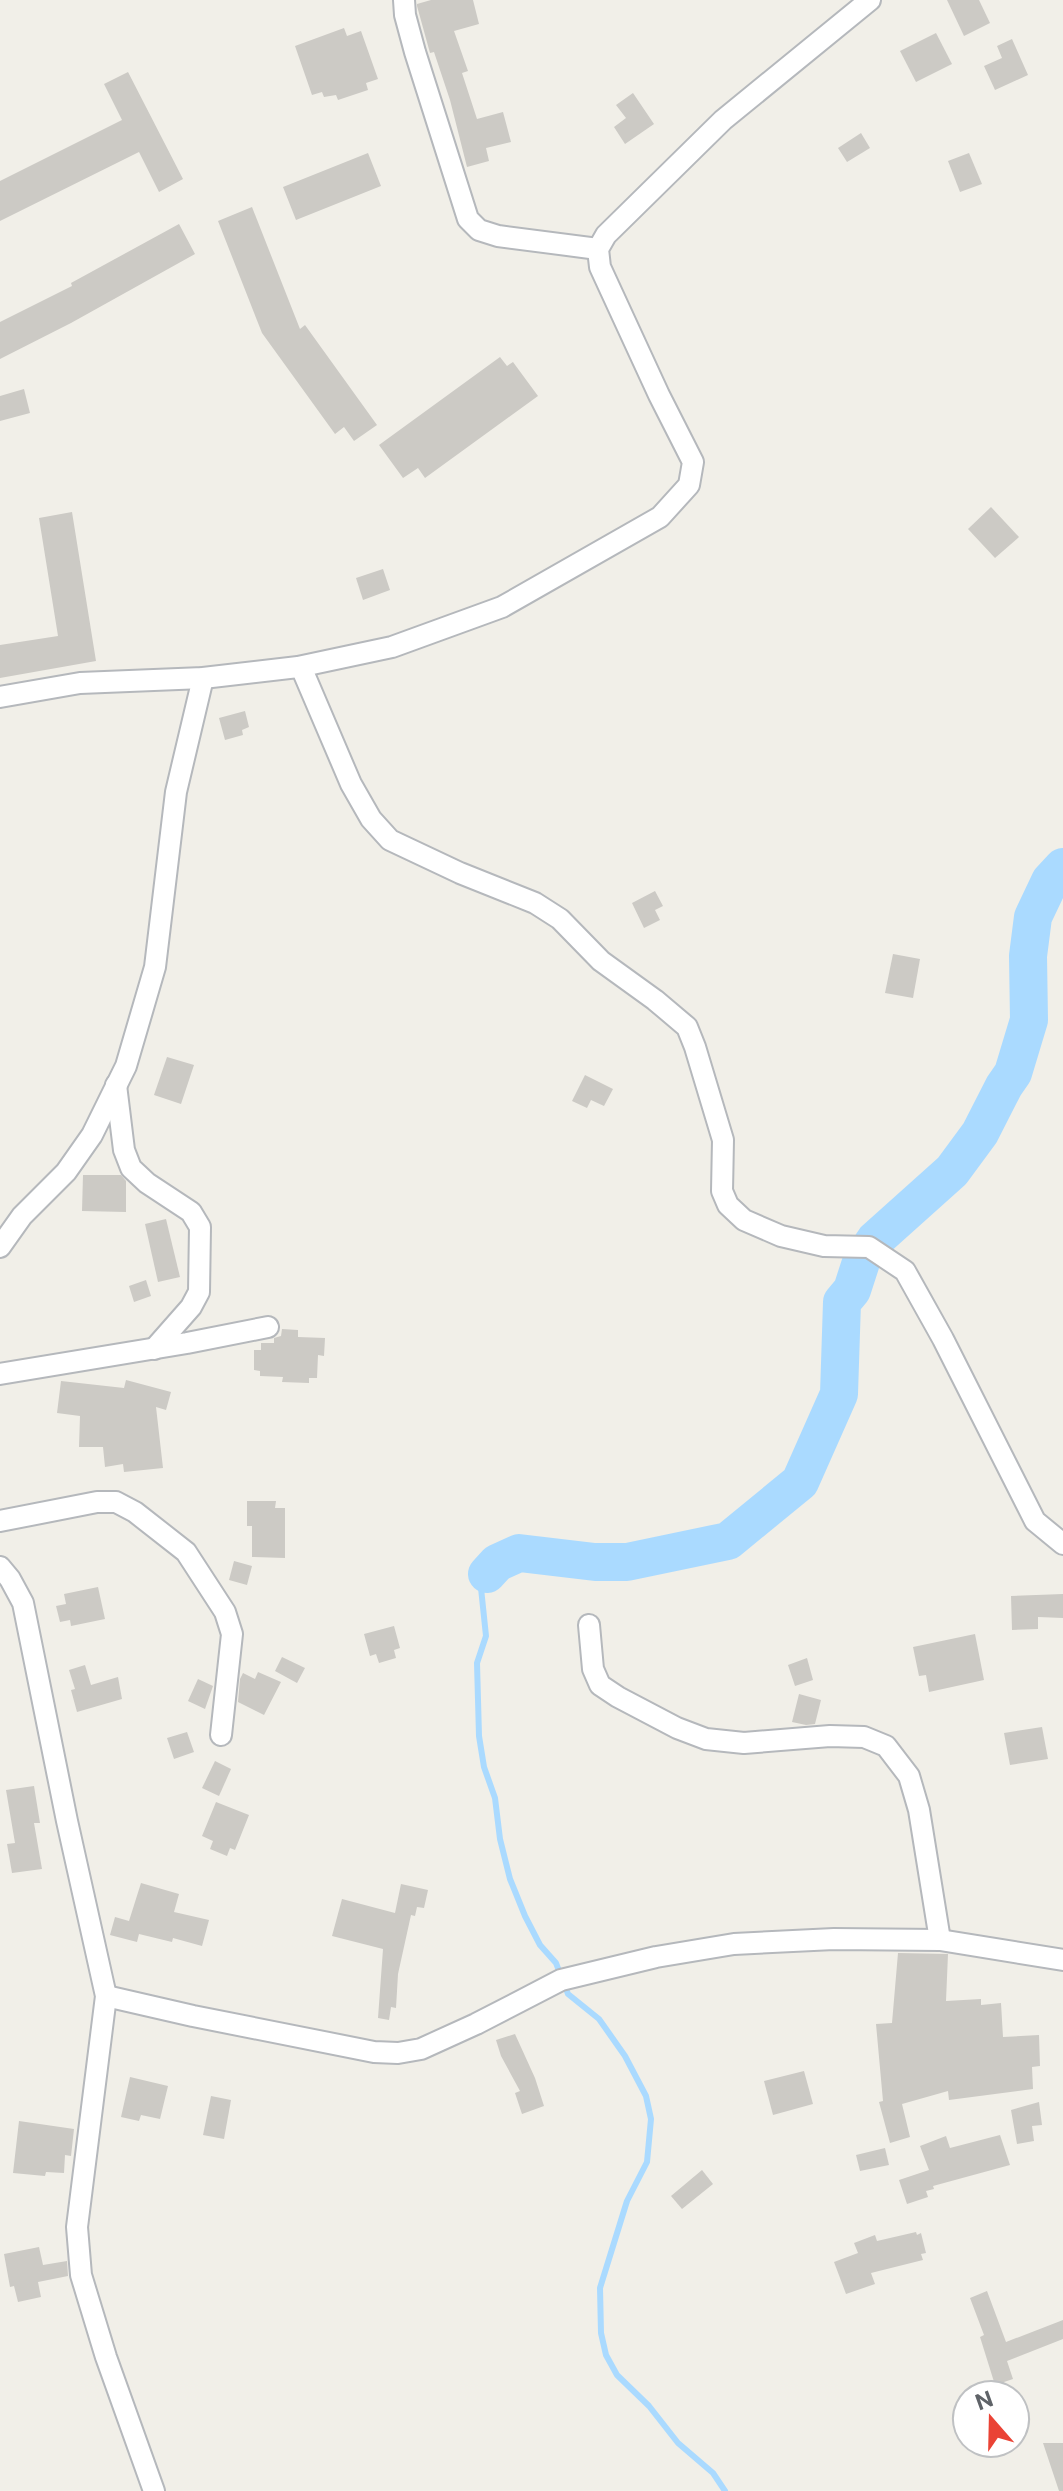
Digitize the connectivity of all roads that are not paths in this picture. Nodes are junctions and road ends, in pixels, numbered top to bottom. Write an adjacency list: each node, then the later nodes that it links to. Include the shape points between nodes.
1 (404, 0): 3 (street, via 415,52 468,219 479,230 498,236)
2 (870, 0): 3 (street, via 723,120)
3 (598, 249): 4 (street, via 600,267 693,462 689,485 660,517 502,607 392,647)
4 (301, 667): 5 (street); 13 (street, via 351,784 390,840 535,903 687,1027 723,1140 722,1191 728,1205 744,1220 781,1236 824,1246 869,1247 905,1271 1035,1521)
5 (203, 678): 6 (street, via 80,683); 7 (street, via 176,792 155,967)
6 (0, 697)
7 (116, 1085): 8 (street, via 92,1135 66,1172); 10 (street, via 131,1168 191,1212 200,1227 199,1292)
8 (0, 1247)
9 (268, 1327): 10 (street)
10 (154, 1349): 11 (street)
11 (0, 1374)
12 (0, 1521): 16 (street, via 116,1502 186,1552 225,1612 232,1634)
13 (1063, 1544)
14 (0, 1567): 19 (street, via 23,1603)
15 (589, 1625): 17 (street, via 600,1685 677,1728 706,1739 744,1743 830,1736 864,1737 886,1746 909,1776 919,1810)
16 (221, 1735)
17 (940, 1940): 18 (street); 19 (street, via 734,1944 656,1957 561,1980 421,2049 398,2053)
18 (1063, 1960)
19 (106, 1996): 20 (street, via 77,2227 81,2275)
20 (154, 2491)

